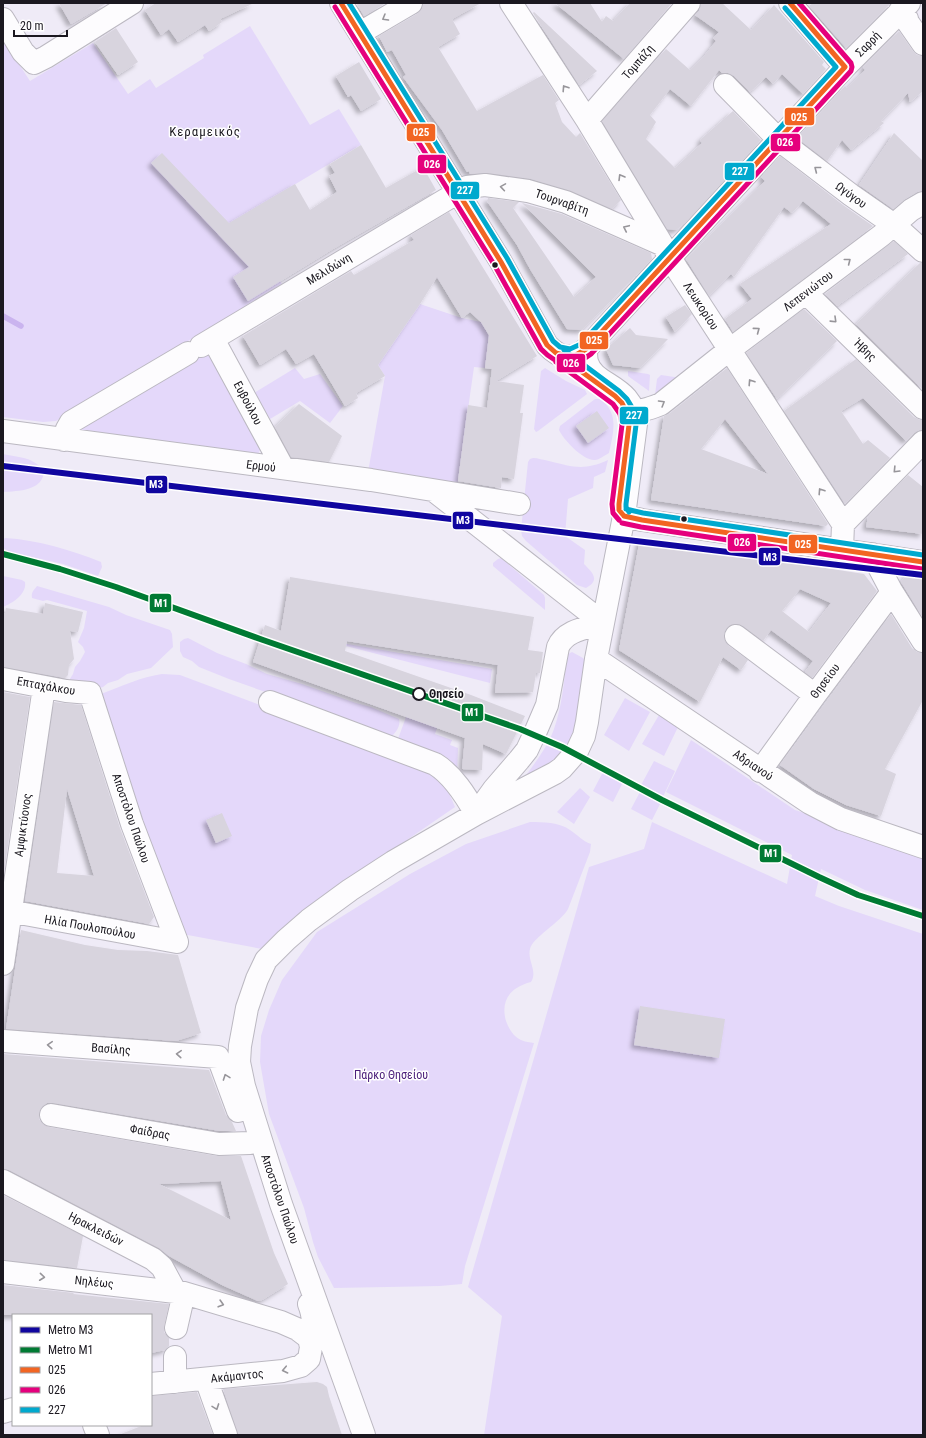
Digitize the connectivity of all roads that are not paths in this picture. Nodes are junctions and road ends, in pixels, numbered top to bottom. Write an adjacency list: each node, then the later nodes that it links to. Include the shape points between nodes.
1 (132, 3): 8 (street, via 34,63 23,52)
2 (341, 3): 9 (street)
3 (411, 3): 9 (street, one-way to 9)
4 (511, 3): 13 (street, Λεωκορίου, one-way to 4)
5 (689, 3): 13 (street, Τομπάζη)
6 (790, 3): 11 (street)
7 (904, 7): 10 (street, via 905,19); 11 (street, Σαρρή)
8 (3, 19)
9 (360, 33): 15 (street)
10 (923, 44)
11 (845, 67): 14 (street, Σαρρή)
12 (725, 85): 14 (street)
13 (587, 120): 18 (street, Λεωκορίου, one-way to 13)
14 (779, 140): 17 (street, Ωγύγου, one-way to 14); 18 (street, Σαρρή)
15 (458, 192): 18 (street, Τουρναβίτη, one-way to 15, via 577,206 528,191 485,185 467,187); 21 (street, Μελιδώνη); 24 (street, via 501,262 543,339)
16 (923, 203): 17 (street, Λεπενιώτου)
17 (894, 225): 19 (street, Ωγύγου); 20 (street, Λεπενιώτου, one-way to 17)
18 (665, 251): 22 (street, Σαρρή); 23 (street, Λεωκορίου)
19 (923, 251)
20 (806, 293): 23 (street, Λεπενιώτου, one-way to 20); 25 (street, Ήβης, one-way to 25)
21 (200, 346): 28 (street, Μελιδώνη, via 71,422 66,429); 30 (street, Ευβούλου)
22 (586, 349): 24 (street, via 575,356); 26 (street, via 587,362 592,372 622,394 631,404)
23 (730, 350): 26 (street, Λεπενιώτου, one-way to 23, via 650,409 661,404); 34 (street, Λεωκορίου, one-way to 23)
24 (558, 354): 26 (street, via 612,392)
25 (923, 408)
26 (630, 410): 33 (street, via 619,504)
27 (3, 431): 28 (street, Ερμού)
28 (64, 440): 30 (street, Ερμού)
29 (923, 442): 34 (street, one-way to 34)
30 (283, 468): 31 (street, Ερμού)
31 (436, 492): 32 (street, Ερμού); 39 (street)
32 (519, 504)
33 (624, 516): 35 (street); 39 (street)
34 (843, 524): 35 (street)
35 (842, 550): 36 (street)
36 (872, 554): 37 (street); 38 (street)
37 (923, 562)
38 (892, 592): 41 (street); 46 (street, Θησείου)
39 (602, 623): 42 (street); 49 (street, via 568,634 560,643 547,705 527,750)
40 (736, 636): 46 (street)
41 (923, 641)
42 (596, 659): 48 (street, Αδριανού); 49 (street, via 584,736 572,758 546,779)
43 (3, 679): 44 (street, Επταχάλκου)
44 (44, 687): 45 (street, Επταχάλκου); 51 (street, Αμφικτύονος)
45 (90, 693): 52 (street, Αποστόλου Παύλου, via 132,824)
46 (815, 695): 48 (street, Θησείου)
47 (270, 702): 49 (street, via 435,764 448,774 466,796)
48 (760, 771): 50 (street, Αδριανού, via 841,819)
49 (476, 814): 69 (street, Αποστόλου Παύλου, via 350,890 283,942 266,960 252,993 242,1032 239,1062 244,1086 281,1204)
50 (923, 847)
51 (7, 911): 52 (street, Ηλία Πουλοπούλου); 53 (street, Αμφικτύονος)
52 (177, 942)
53 (3, 964)
54 (3, 1041): 55 (street, Βασίλης, one-way to 54)
55 (218, 1057): 57 (street, Αποστόλου Παύλου, one-way to 55)
56 (51, 1115): 57 (street, Φαίδρας, via 219,1144)
57 (250, 1143): 62 (street, Αποστόλου Παύλου, via 313,1315)
58 (3, 1181): 60 (street, Ηρακλειδών, via 153,1259)
59 (3, 1272): 60 (street, Νηλέως, one-way to 60)
60 (180, 1292): 61 (street); 62 (street, one-way to 62, via 282,1322 297,1329)
61 (176, 1328)
62 (310, 1342): 64 (street, Ακάμαντος, one-way to 64, via 309,1359 301,1366 283,1371); 68 (street, via 325,1354 330,1363)
63 (175, 1357): 65 (street)
64 (206, 1379): 65 (street, Ακάμαντος); 67 (street, one-way to 67)
65 (175, 1382): 66 (street, Ακάμαντος)
66 (152, 1384)
67 (226, 1435)
68 (356, 1435)
69 (364, 1435)

